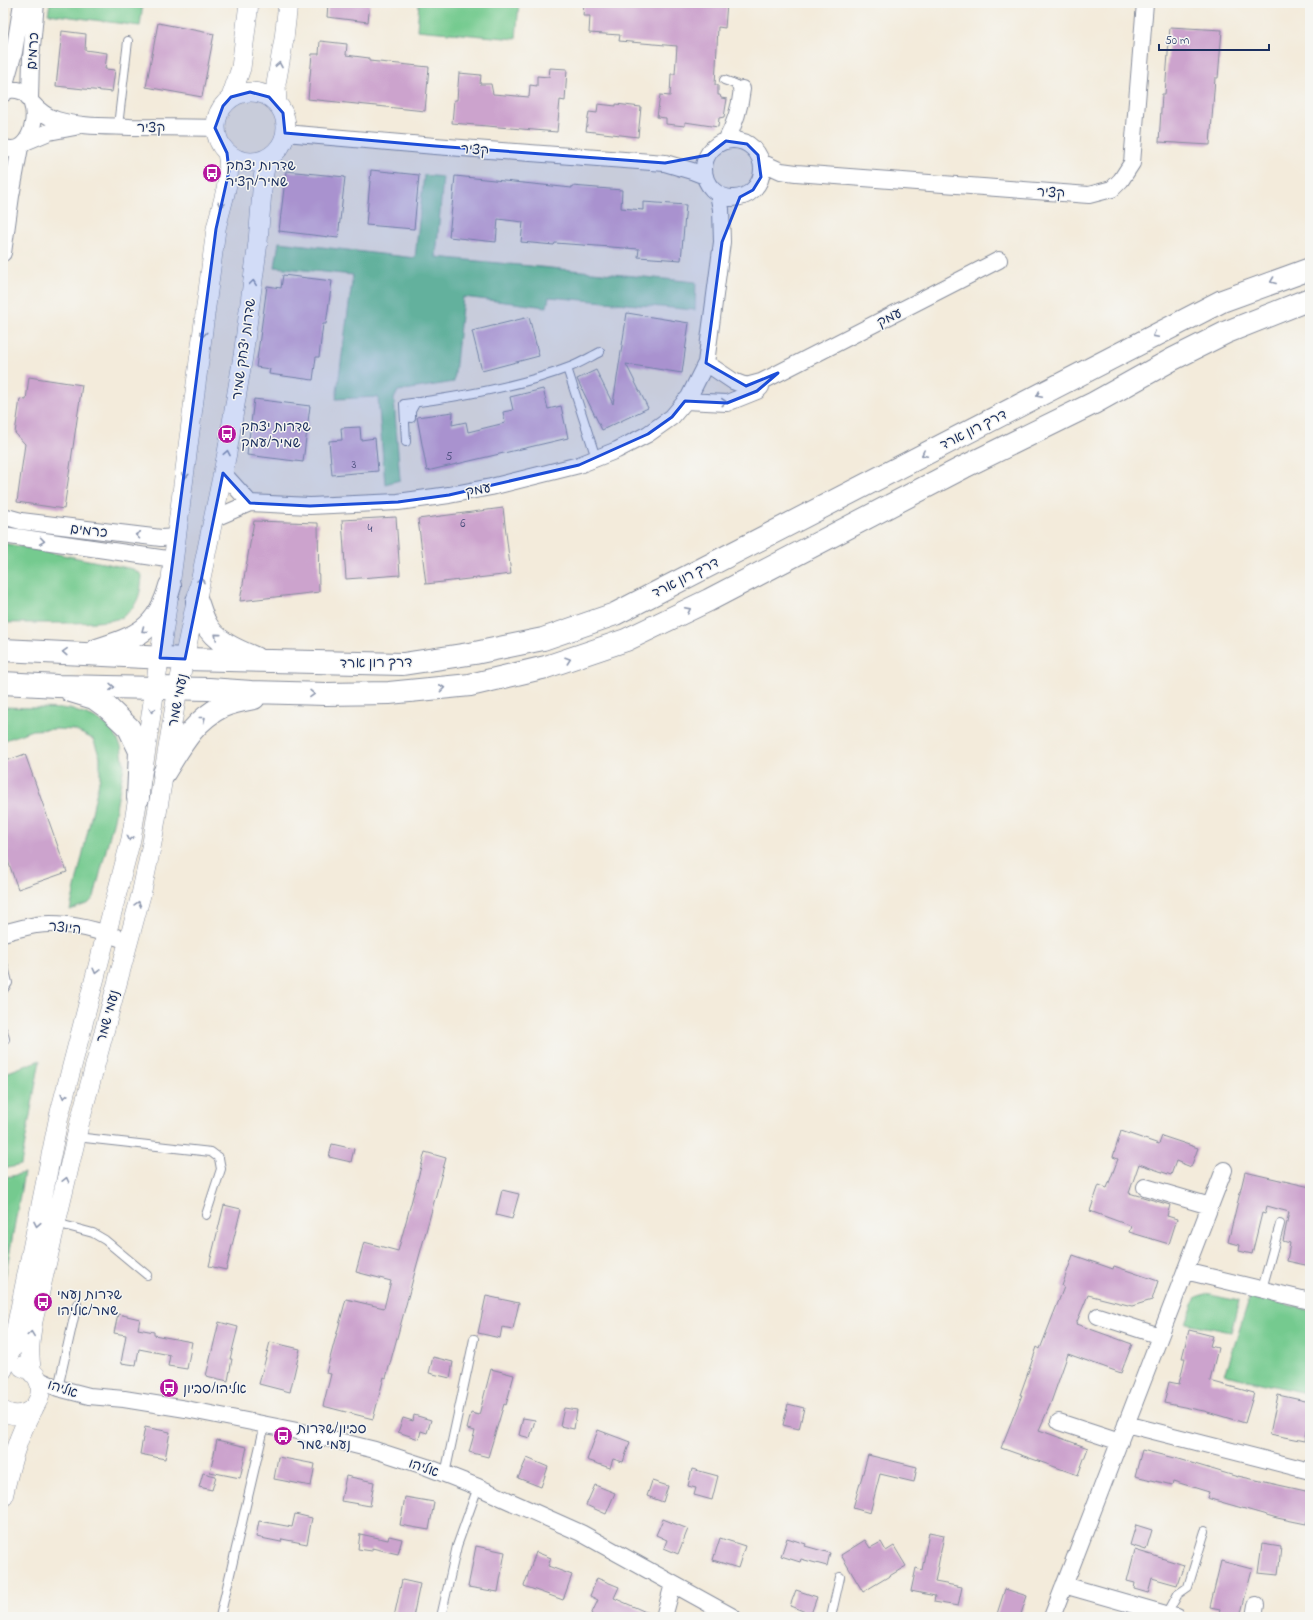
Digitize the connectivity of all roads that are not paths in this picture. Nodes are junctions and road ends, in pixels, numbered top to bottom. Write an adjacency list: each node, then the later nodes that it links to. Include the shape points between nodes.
1 (22, 3): 8 (street, כרמים, via 14,52)
2 (36, 3): 12 (street, כרמים, via 31,58)
3 (249, 3): 10 (street, via 241,68)
4 (288, 3): 13 (street, one-way to 4, via 276,84)
5 (1145, 3): 27 (street, קציר, via 1132,163 1122,180 1112,189 1089,195)
6 (128, 41): 15 (lane)
7 (724, 80): 11 (lane, via 735,84)
8 (3, 91)
9 (3, 94): 12 (street, קציר, via 11,89 16,90 27,94)
10 (232, 98): 13 (street, via 241,93 255,93 269,97); 16 (street, via 217,116)
11 (741, 98): 18 (street, via 736,122); 19 (street, via 741,121)
12 (31, 101): 14 (street, קציר, via 41,112 57,120); 20 (street, כרמים, via 33,126)
13 (277, 104): 17 (street, via 283,112)
14 (87, 125): 15 (street, קציר); 20 (street, קציר, via 49,132)
15 (118, 126): 16 (street, קציר)
16 (215, 128): 22 (street, via 221,146)
17 (285, 133): 24 (street, via 283,142); 26 (street, קציר)
18 (726, 141): 19 (street); 23 (street, via 718,144)
19 (747, 144): 25 (street)
20 (23, 145): 21 (street, via 14,149); 33 (street, via 11,196)
21 (3, 147)
22 (227, 153): 24 (street, via 235,158 253,162); 51 (street, one-way to 51, via 229,171 216,229)
23 (708, 155): 26 (street, קציר, via 683,162); 28 (street)
24 (271, 156): 46 (street, שדרות יצחק שמיר, one-way to 24, via 243,356 258,242 263,178)
25 (761, 162): 27 (street, קציר, via 782,171); 29 (street, via 762,170)
26 (665, 163): 28 (street, קציר)
27 (796, 173): 29 (street, קציר, via 770,178)
28 (705, 176): 30 (street, via 707,183)
29 (758, 184): 31 (street)
30 (718, 194): 31 (street, via 732,198); 32 (street, עמק)
31 (740, 197): 32 (street, עמק, via 727,224)
32 (722, 242): 38 (street, עמק)
33 (3, 253)
34 (999, 260): 40 (street, עמק)
35 (1310, 269): 59 (main road, דרך רון ארד, one-way to 59, via 1222,301 615,614 543,639 403,664)
36 (1310, 299): 64 (main road, דרך רון ארד, one-way to 36, via 389,693 470,685 546,667 626,640 1094,403 1227,332)
37 (600, 352): 39 (lane)
38 (706, 363): 40 (street, עמק, via 733,381 746,386); 41 (street, עמק)
39 (567, 368): 42 (lane, via 506,386); 45 (lane)
40 (778, 373): 41 (street, עמק, one-way to 40, via 727,403 757,390)
41 (685, 401): 45 (street, עמק, via 672,417 648,434)
42 (416, 402): 43 (lane, via 411,411); 44 (lane, via 404,404)
43 (411, 418)
44 (406, 442)
45 (596, 458): 47 (street, עמק, via 579,465 491,487 398,502 310,506)
46 (223, 473): 47 (street); 49 (street, שדרות יצחק שמיר)
47 (250, 503): 49 (street, עמק)
48 (3, 516): 51 (street, כרמים, one-way to 48, via 161,538 28,522)
49 (213, 519): 54 (street, שדרות יצחק שמיר, one-way to 49)
50 (3, 535): 52 (street, כרמים, one-way to 52)
51 (177, 537): 52 (street)
52 (174, 560): 53 (street)
53 (170, 586): 56 (main road, one-way to 56, via 166,602 146,629 129,639); 57 (street)
54 (197, 601): 58 (street, שדרות יצחק שמיר); 59 (main road, one-way to 54, via 243,653 216,636 207,626)
55 (3, 650): 56 (main road, דרך רון ארד, one-way to 55)
56 (87, 653): 57 (main road, דרך רון ארד)
57 (160, 658): 58 (main road, דרך רון ארד); 62 (street, נעמי שמר)
58 (185, 659): 59 (main road, דרך רון ארד); 63 (street, נעמי שמר)
59 (264, 661)
60 (3, 683): 61 (main road, דרך רון ארד)
61 (57, 686): 62 (main road, דרך רון ארד, one-way to 62); 66 (main road, via 94,698 129,728 140,750)
62 (155, 687): 63 (main road, דרך רון ארד); 66 (street, נעמי שמר, one-way to 66)
63 (178, 688): 64 (main road, דרך רון ארד); 65 (street, נעמי שמר)
64 (273, 693): 65 (main road, one-way to 64, via 198,722 225,705)
65 (164, 773): 69 (street, נעמי שמר, one-way to 65, via 152,843)
66 (138, 798): 68 (street, נעמי שמר, one-way to 68, via 131,839)
67 (3, 933): 68 (street, היוצר, via 37,925 56,924)
68 (106, 933): 69 (street, היוצר); 87 (street, נעמי שמר, one-way to 87, via 58,1116 12,1348)
69 (127, 941): 72 (street, נעמי שמר)
70 (3, 963): 71 (lane, via 8,983)
71 (3, 990)
72 (76, 1137): 76 (lane, via 211,1152 219,1158 221,1169); 77 (street, נעמי שמר, one-way to 72)
73 (1224, 1170): 75 (street)
74 (1145, 1187): 75 (street)
75 (1210, 1206): 79 (street)
76 (206, 1215)
77 (55, 1223): 80 (lane, via 93,1233); 88 (street, נעמי שמר, one-way to 77, via 29,1358 32,1321)
78 (1280, 1224): 81 (lane)
79 (1185, 1272): 81 (street); 85 (street)
80 (147, 1275)
81 (1262, 1290): 82 (street)
82 (1310, 1301)
83 (77, 1304): 89 (lane)
84 (1098, 1316): 85 (street)
85 (1160, 1336): 95 (street)
86 (474, 1339): 98 (lane)
87 (3, 1370): 88 (street, via 18,1366 26,1368)
88 (35, 1376): 89 (street, אליהו); 91 (street, נעמי שמר, via 41,1393)
89 (58, 1388): 90 (street, אליהו)
90 (89, 1396): 91 (street, אליהו, via 56,1397); 94 (street, אליהו, via 124,1399)
91 (36, 1404): 92 (street, via 29,1412 16,1415); 100 (street, via 14,1452)
92 (3, 1411)
93 (1059, 1422): 96 (street)
94 (265, 1424): 98 (street, אליהו, via 375,1450); 106 (lane)
95 (1126, 1424): 96 (street); 97 (street)
96 (1120, 1442): 104 (street)
97 (1310, 1471)
98 (445, 1474): 99 (street, אליהו)
99 (478, 1487): 103 (street, אליהו, via 581,1533); 107 (lane, via 457,1546)
100 (3, 1498)
101 (1205, 1531): 105 (lane, via 1188,1587 1178,1594)
102 (840, 1577): 110 (lane)
103 (673, 1584): 108 (street); 109 (street, אליהו)
104 (1064, 1584): 105 (street); 111 (street)
105 (1170, 1616)
106 (220, 1617)
107 (441, 1617)
108 (664, 1617)
109 (733, 1617)
110 (830, 1617)
111 (1052, 1617)

